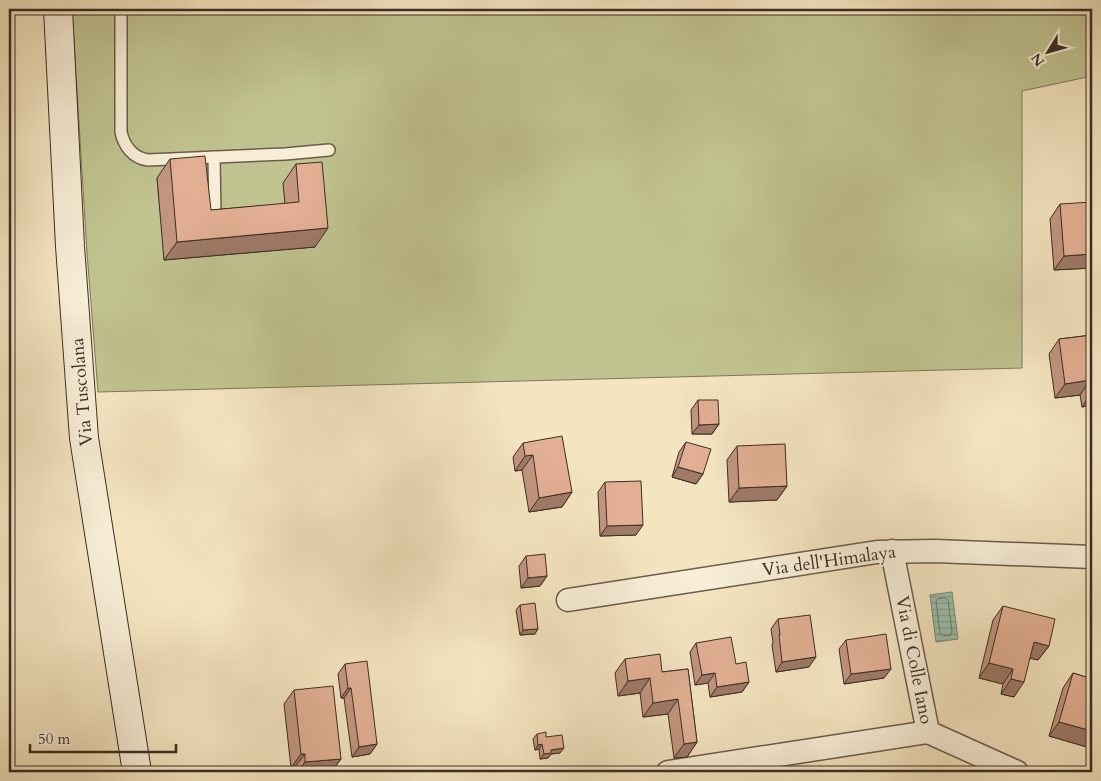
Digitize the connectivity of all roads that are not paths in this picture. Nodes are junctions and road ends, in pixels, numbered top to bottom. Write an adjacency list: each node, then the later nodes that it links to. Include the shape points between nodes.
1 (58, 9): 10 (main road, Via Tuscolana, via 84,438)
2 (121, 9): 4 (lane, via 121,132 126,146 143,159)
3 (329, 150): 4 (lane)
4 (214, 157): 5 (lane)
5 (216, 216)
6 (892, 551): 7 (street, Via dell'Himalaya); 8 (street, Via dell'Himalaya); 9 (street, Via di Colle Iano)
7 (1092, 557)
8 (568, 600)
9 (928, 732): 11 (street); 12 (street, Via di Colle Iano)
10 (137, 772)
11 (668, 772)
12 (1016, 772)

